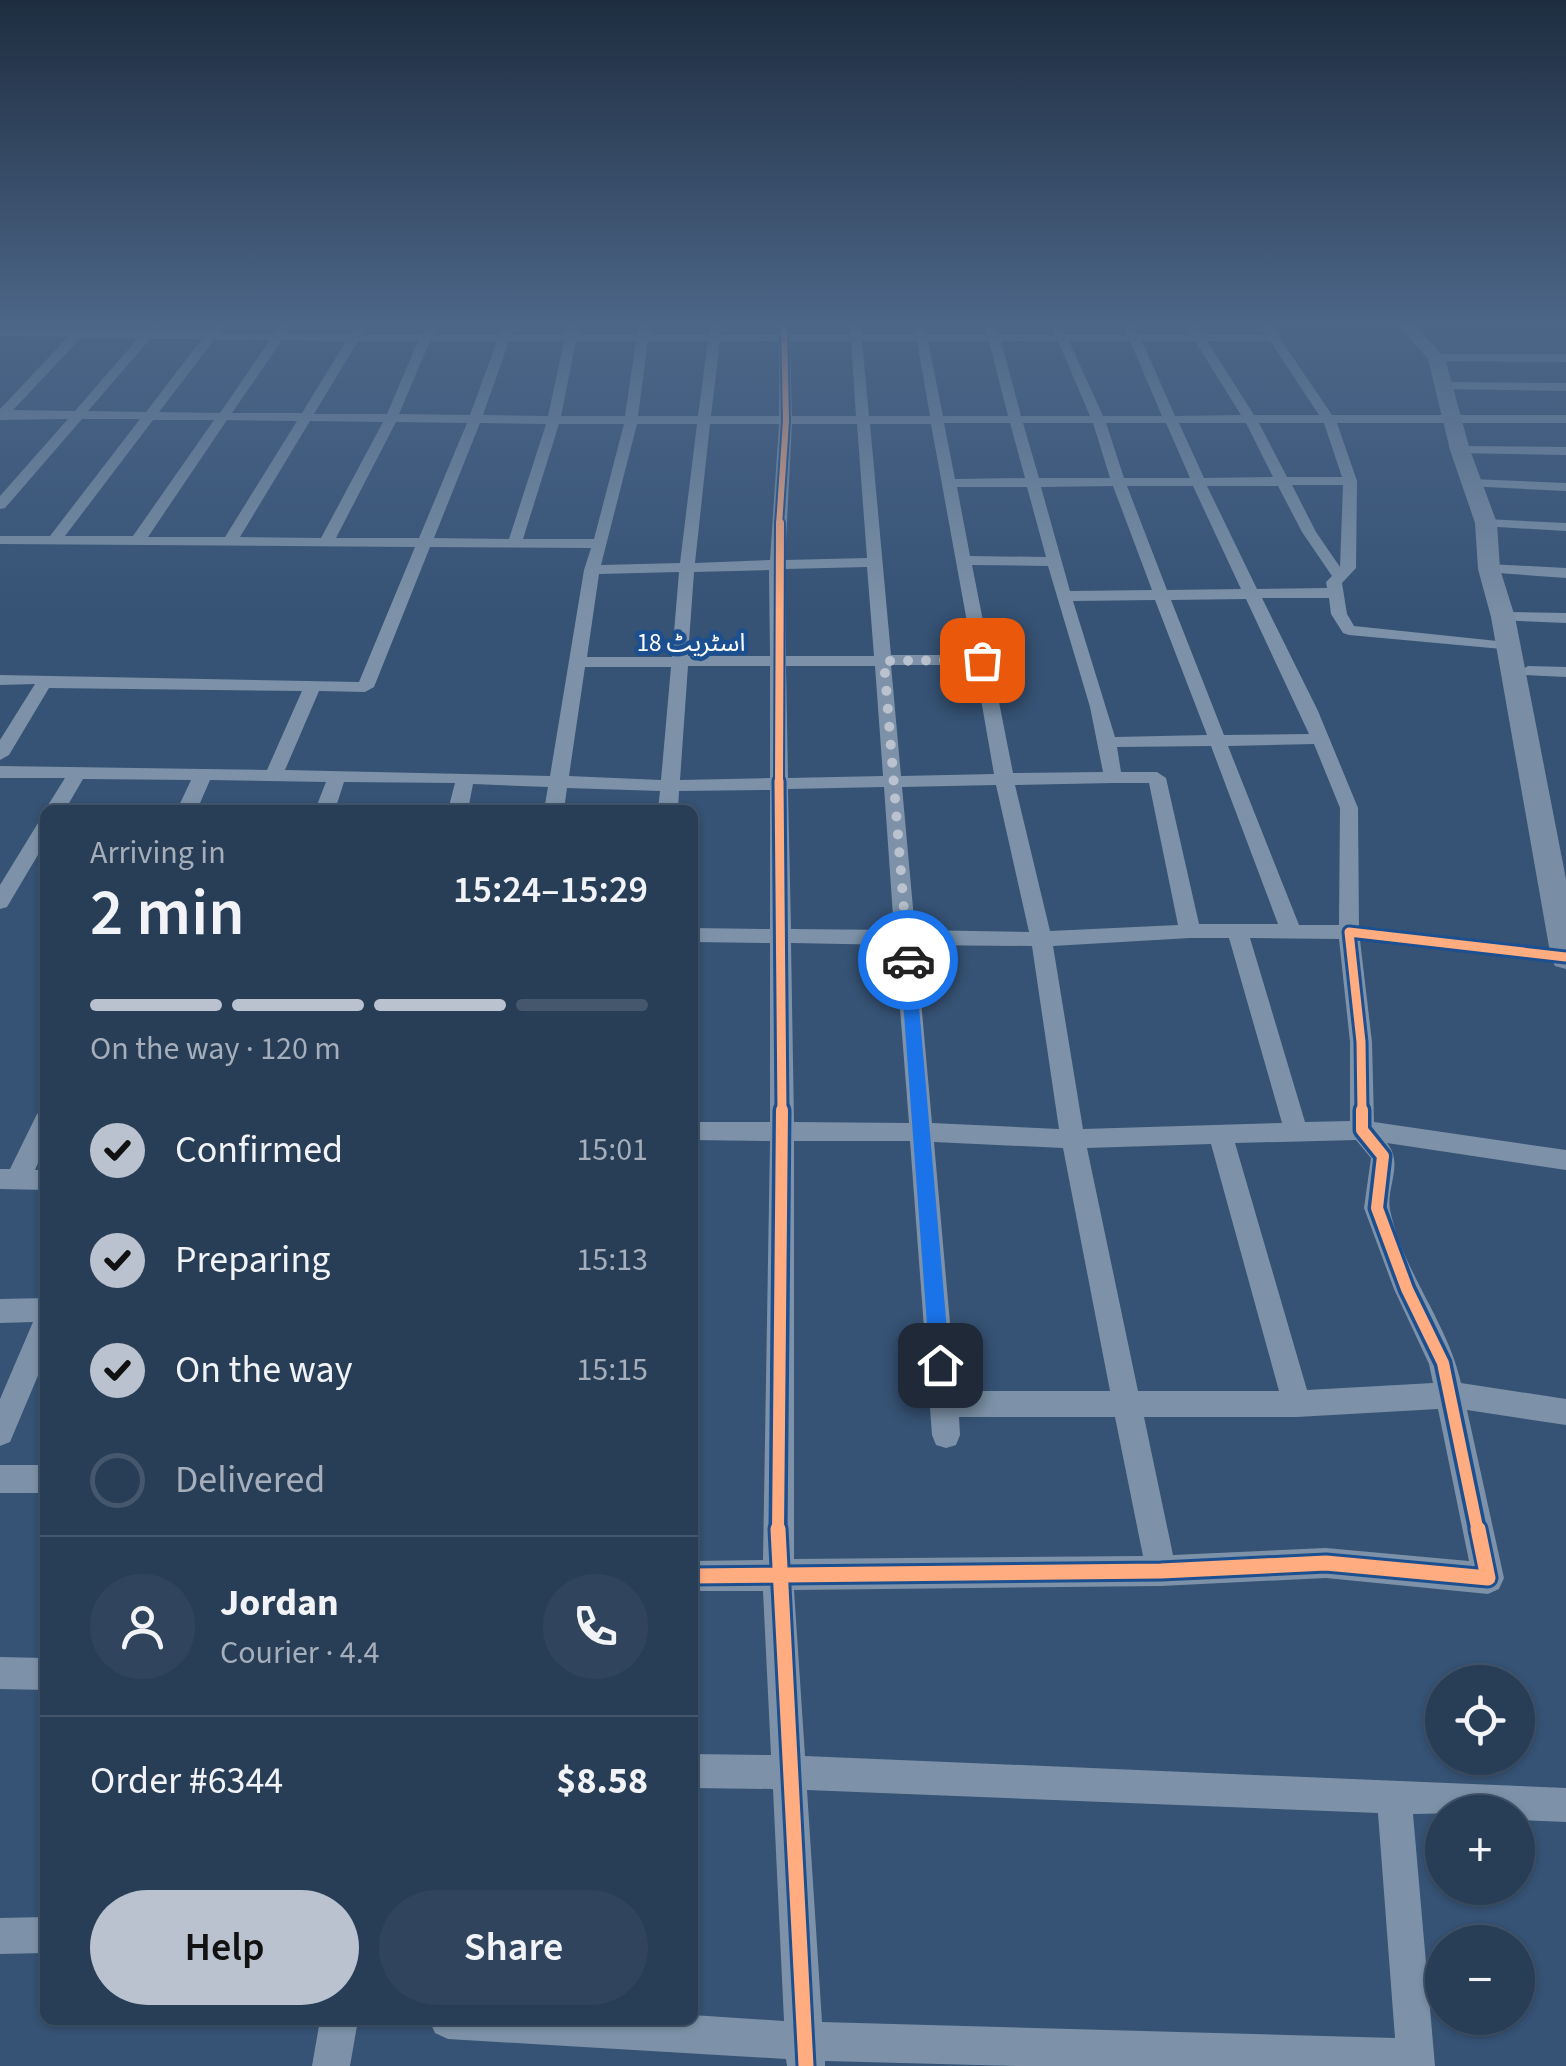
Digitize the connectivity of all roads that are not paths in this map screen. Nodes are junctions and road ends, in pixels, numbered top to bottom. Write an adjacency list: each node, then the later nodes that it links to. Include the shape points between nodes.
1 (76, 418): 35 (street)
2 (150, 418): 39 (street)
3 (223, 418): 40 (street)
4 (307, 418): 42 (street)
5 (391, 418): 43 (street)
6 (408, 418): 18 (street)
7 (985, 418): 13 (street)
8 (1018, 418): 33 (street)
9 (1051, 418): 14 (street)
10 (1428, 418): 22 (street)
11 (1454, 418): 25 (street)
12 (1500, 418): 17 (street)
13 (938, 419): 24 (street); 29 (street)
14 (1098, 419): 15 (street); 30 (street)
15 (1173, 419): 16 (street); 31 (street)
16 (1250, 419): 22 (street); 27 (street)
17 (1566, 419)
18 (475, 420): 19 (street); 44 (street)
19 (554, 420): 20 (street); 41 (street)
20 (631, 420): 21 (street); 45 (street)
21 (704, 420): 23 (street); 50 (street)
22 (1329, 420): 28 (street)
23 (786, 421): 24 (street); 49 (street)
24 (861, 421): 47 (street)
25 (1460, 450): 26 (street); 32 (street)
26 (1566, 451)
27 (1281, 480): 28 (street); 31 (street); 54 (street)
28 (1350, 481): 54 (street, via 1348,568)
29 (951, 482): 33 (street); 46 (street)
30 (1118, 482): 31 (street); 33 (street); 55 (street)
31 (1200, 482): 56 (street)
32 (1472, 483): 34 (street); 36 (street)
33 (1035, 484): 48 (street)
34 (1566, 487)
35 (0, 506)
36 (1486, 523): 37 (street); 51 (street)
37 (1566, 527)
38 (0, 540): 39 (street)
39 (54, 541): 40 (street)
40 (137, 542): 42 (street)
41 (515, 542): 44 (street); 45 (street)
42 (229, 543): 43 (street)
43 (324, 544): 44 (street)
44 (425, 544): 70 (street, via 365,687)
45 (600, 544): 52 (street)
46 (962, 560): 48 (street); 61 (street)
47 (876, 562): 49 (street); 62 (street)
48 (1055, 562): 57 (street)
49 (777, 564): 50 (street); 64 (street)
50 (687, 566): 52 (street); 65 (street)
51 (1489, 569): 53 (street); 58 (street)
52 (592, 570): 63 (street)
53 (1566, 573)
54 (1336, 585): 56 (street); 60 (street, via 1349,630)
55 (1160, 593): 56 (street); 57 (street); 72 (street)
56 (1251, 594): 71 (street)
57 (1064, 596): 73 (street)
58 (1503, 617): 59 (street); 60 (street)
59 (1566, 618)
60 (1506, 648): 103 (street)
61 (982, 660): 62 (street, اسٹریٹ 18); 85 (street)
62 (884, 661): 64 (street, اسٹریٹ 18); 84 (street)
63 (580, 662): 65 (street, اسٹریٹ 18); 82 (street)
64 (777, 662): 65 (street, اسٹریٹ 18); 83 (street)
65 (678, 664): 86 (street)
66 (1528, 671): 67 (street)
67 (1566, 672)
68 (0, 680): 69 (street)
69 (44, 683): 70 (street); 74 (street)
70 (313, 686): 78 (street)
71 (1320, 738): 72 (street); 98 (street, via 1349,808)
72 (1217, 739): 73 (street); 95 (street)
73 (1110, 742): 81 (street)
74 (0, 754)
75 (0, 772): 76 (street)
76 (78, 772): 77 (street); 87 (street)
77 (204, 775): 78 (street); 88 (street)
78 (274, 775): 79 (street)
79 (337, 776): 80 (street); 89 (street)
80 (466, 778): 82 (street); 90 (street)
81 (1113, 778): 85 (street); 97 (street, via 1157,778)
82 (559, 780): 86 (street); 91 (street)
83 (781, 782): 84 (street); 86 (street); 101 (street)
84 (894, 782): 85 (street); 100 (street)
85 (1005, 782): 102 (street)
86 (670, 786): 92 (street)
87 (58, 805)
88 (189, 805)
89 (327, 805)
90 (459, 805)
91 (555, 805)
92 (668, 805)
93 (40, 835): 94 (street)
94 (0, 902)
95 (1290, 929): 96 (street); 98 (street)
96 (1237, 930): 97 (street); 107 (street)
97 (1190, 931): 102 (street)
98 (1349, 932): 103 (street); 105 (street, via 1362,1042)
99 (698, 935): 101 (street)
100 (906, 936): 101 (street); 102 (street); 109 (street)
101 (781, 937): 108 (street)
102 (1040, 938): 111 (street)
103 (1566, 957)
104 (40, 1129): 113 (street)
105 (1362, 1130): 107 (street); 112 (street); 118 (street, via 1382,1156 1377,1208)
106 (698, 1131): 108 (street)
107 (1296, 1131): 110 (street)
108 (782, 1132): 109 (street); 129 (street)
109 (920, 1132): 111 (street); 119 (street)
110 (1220, 1133): 111 (street); 120 (street)
111 (1073, 1139): 121 (street)
112 (1566, 1160)
113 (9, 1179): 114 (street)
114 (40, 1180)
115 (40, 1310): 116 (street)
116 (0, 1311)
117 (40, 1338): 123 (street)
118 (1452, 1395): 120 (street); 122 (street); 127 (street, via 1488,1578 1326,1563)
119 (944, 1404): 121 (street); 124 (street)
120 (1297, 1404): 121 (street)
121 (1127, 1406): 127 (street)
122 (1566, 1412)
123 (0, 1433)
124 (946, 1435)
125 (0, 1479): 126 (street)
126 (40, 1479)
127 (1161, 1570): 129 (street)
128 (698, 1576): 129 (street)
129 (778, 1576): 133 (street)
130 (0, 1673): 131 (street)
131 (40, 1674)
132 (698, 1771): 133 (street)
133 (790, 1772): 134 (street); 140 (street)
134 (1394, 1796): 135 (street); 141 (street)
135 (1566, 1805)
136 (40, 1935): 137 (street)
137 (0, 1936)
138 (339, 2025): 142 (street)
139 (501, 2025): 140 (street)
140 (806, 2054): 141 (street)
141 (1416, 2062)
142 (331, 2066)

